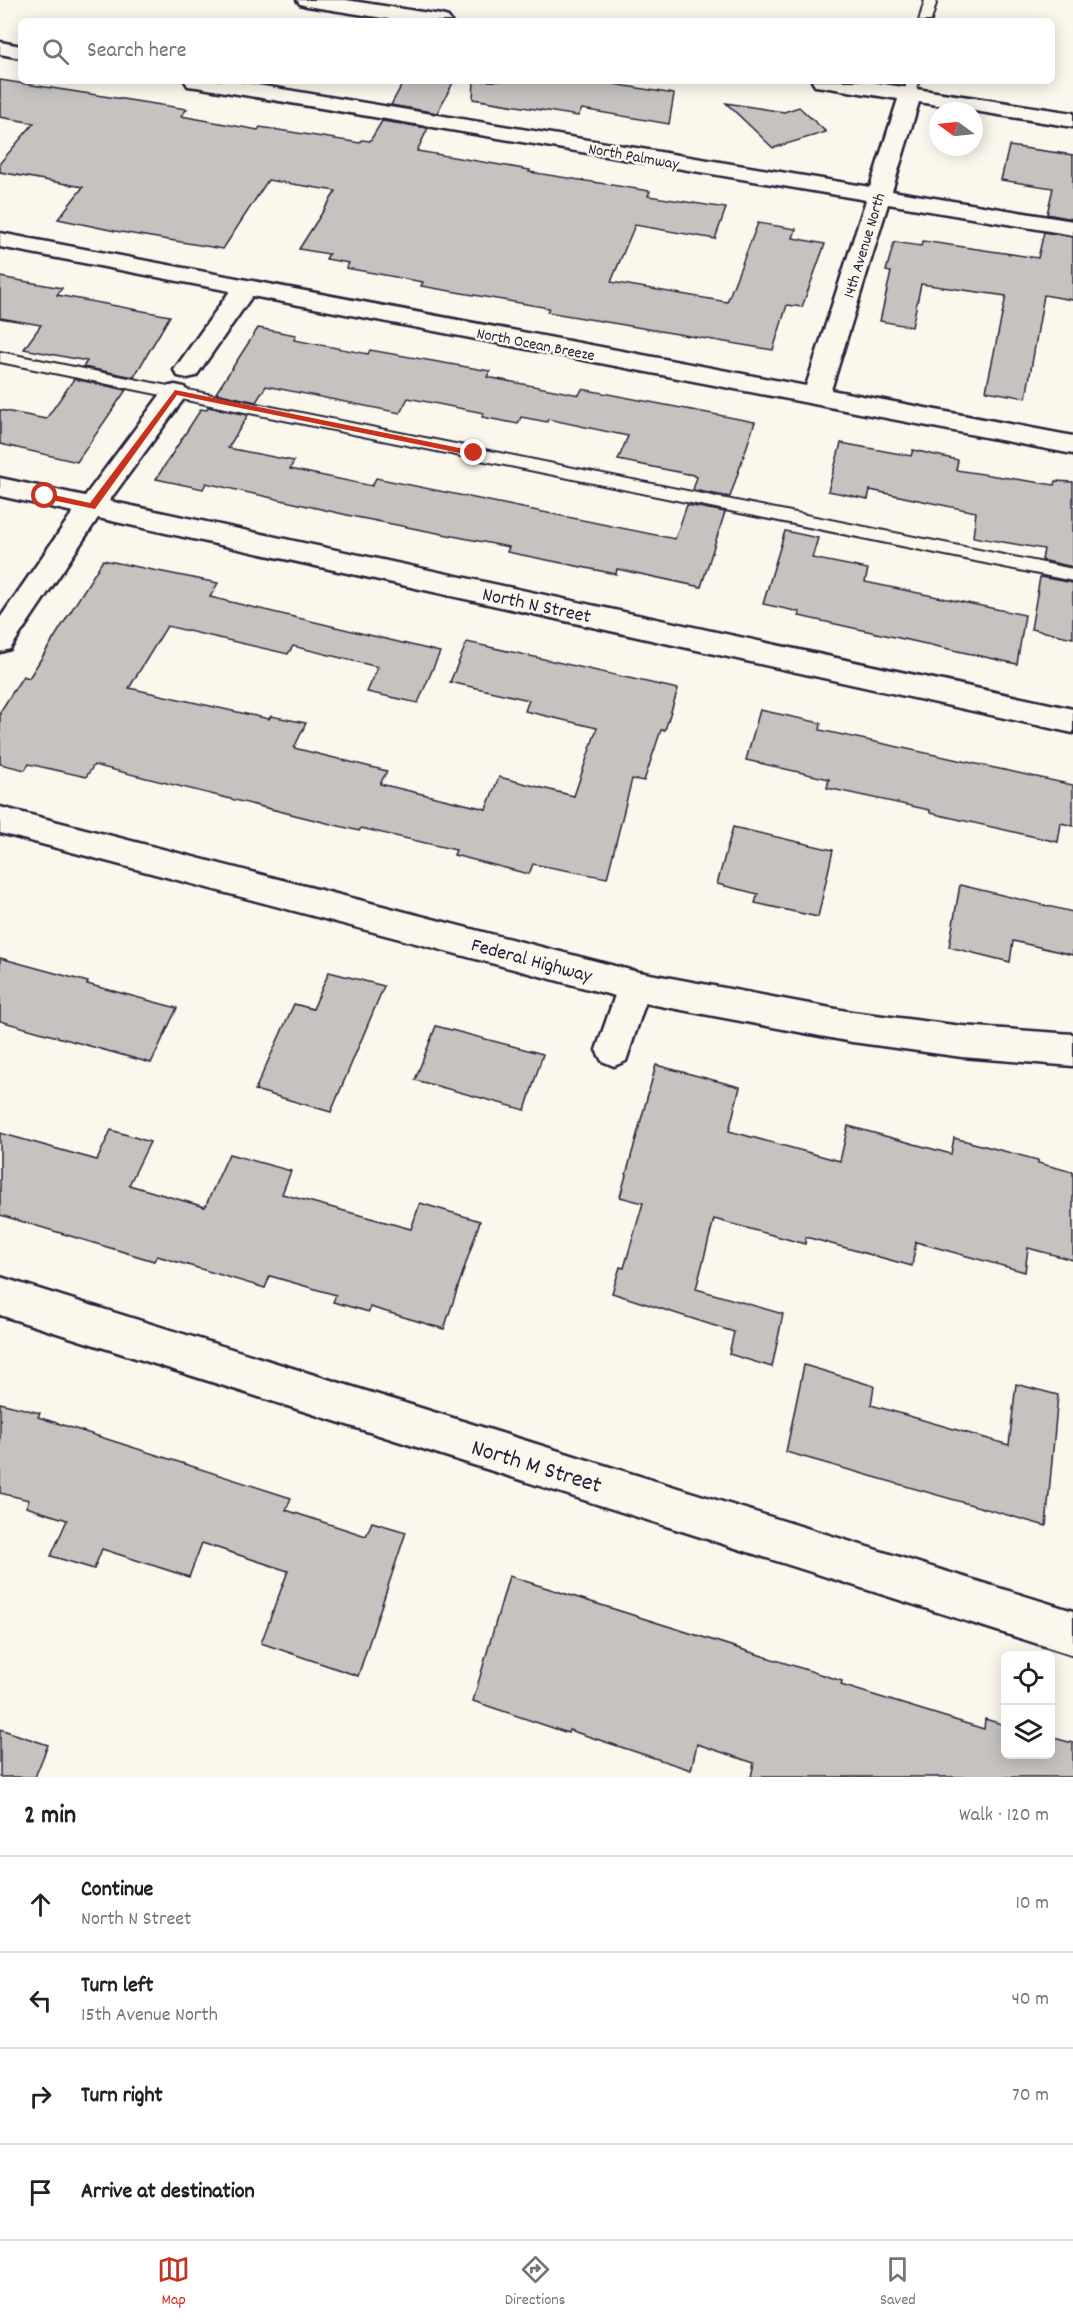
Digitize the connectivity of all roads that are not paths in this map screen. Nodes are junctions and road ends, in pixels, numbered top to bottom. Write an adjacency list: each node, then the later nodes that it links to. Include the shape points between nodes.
1 (307, 0): 3 (street)
2 (931, 0): 4 (lane)
3 (422, 18)
4 (926, 18)
5 (0, 48): 6 (street)
6 (18, 51)
7 (214, 84): 11 (street, North Palmway)
8 (861, 84): 9 (street)
9 (912, 88): 10 (street); 11 (street, 14th Avenue North)
10 (1073, 120)
11 (879, 196): 12 (street, North Palmway); 17 (street, 14th Avenue North)
12 (1073, 228)
13 (0, 240): 14 (street, North Ocean Breeze)
14 (246, 287): 16 (street); 17 (street, North Ocean Breeze)
15 (0, 357): 16 (lane, via 98,375)
16 (181, 381): 20 (street); 21 (lane)
17 (816, 396): 18 (street, North Ocean Breeze)
18 (1073, 445)
19 (0, 486): 20 (street, North N Street)
20 (92, 507): 22 (street); 23 (street, North N Street)
21 (1073, 575)
22 (0, 641)
23 (1073, 721)
24 (0, 820): 25 (street, Federal Highway)
25 (634, 986): 26 (street); 27 (street, Federal Highway, via 844,1026)
26 (614, 1050)
27 (1073, 1050)
28 (0, 1296): 29 (street, North M Street)
29 (1073, 1633)

